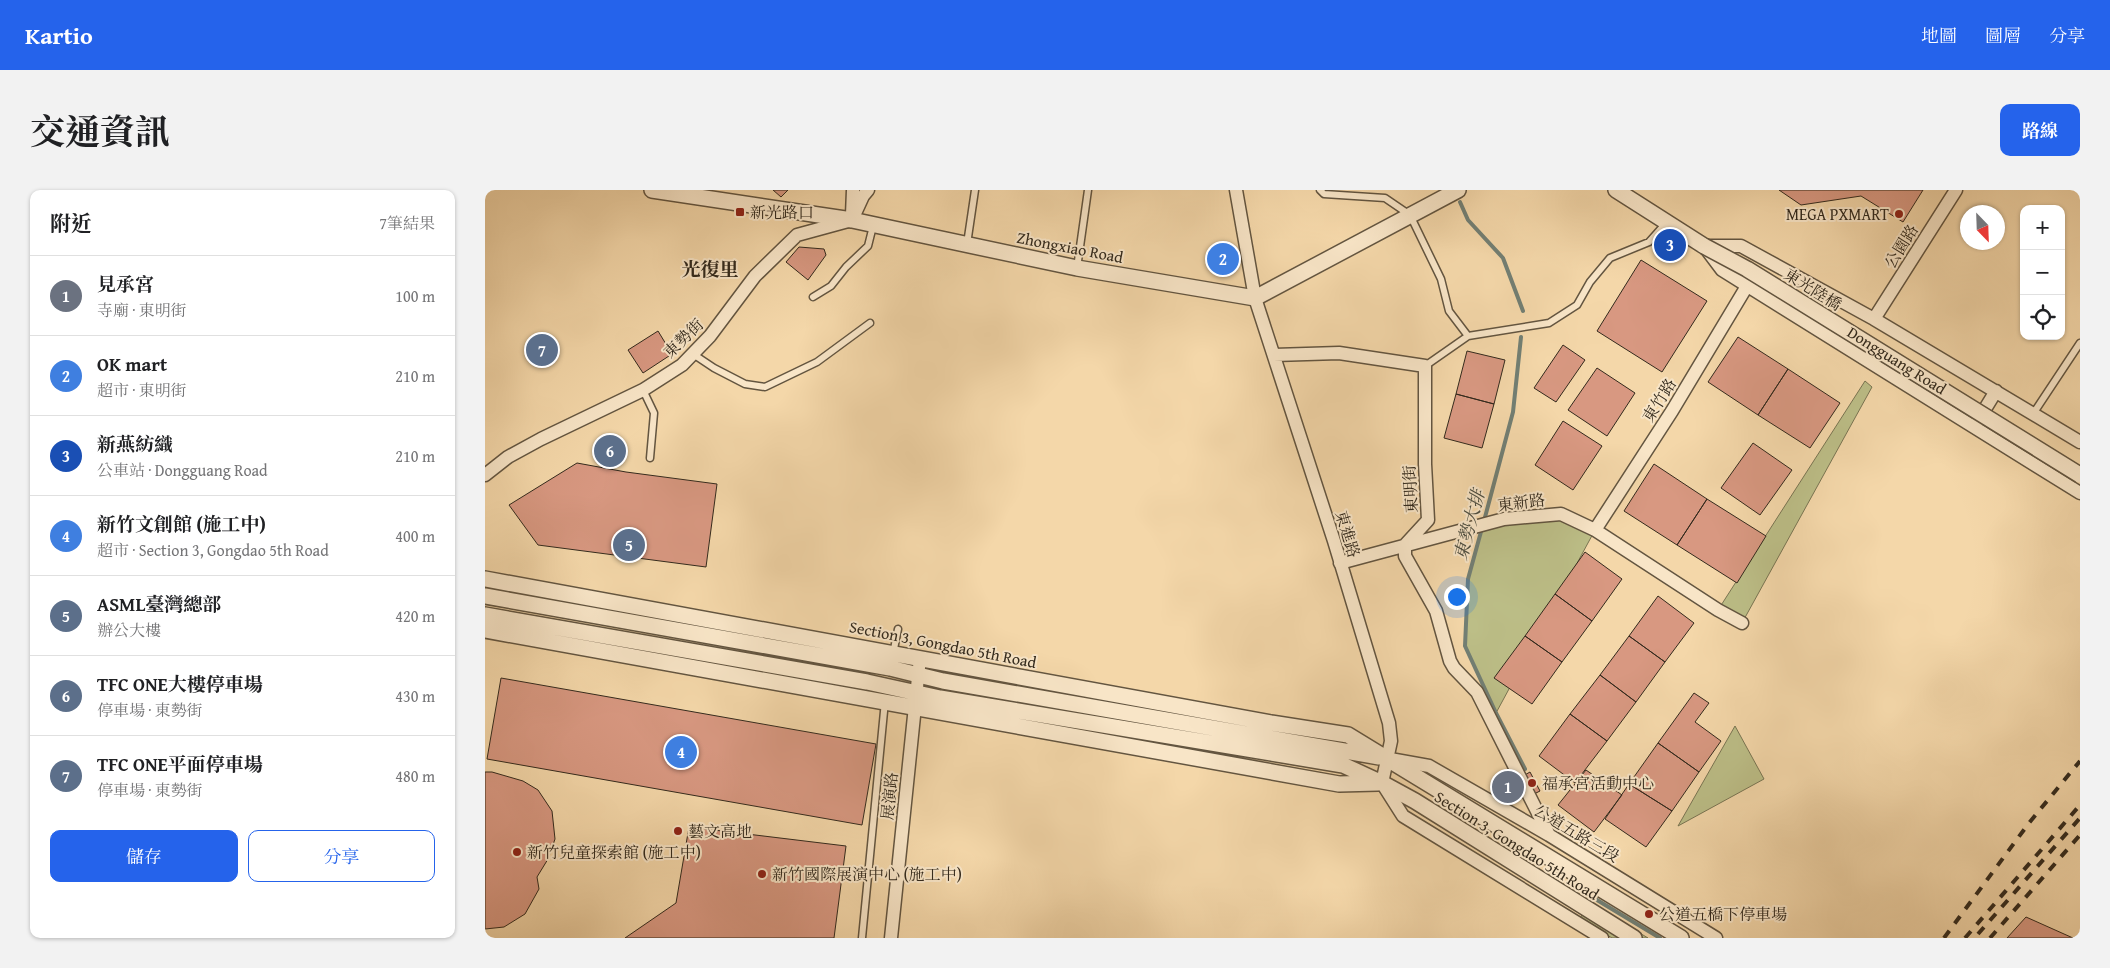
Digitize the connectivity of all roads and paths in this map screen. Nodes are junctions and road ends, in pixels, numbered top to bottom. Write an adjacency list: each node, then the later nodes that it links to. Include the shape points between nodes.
1 (652, 190): 12 (street, Zhongxiao Road)
2 (853, 190): 12 (street)
3 (869, 190): 12 (street)
4 (975, 190): 15 (lane)
5 (1088, 190): 17 (lane)
6 (1236, 190): 20 (street)
7 (1319, 190): 11 (lane, via 1324,194 1385,198)
8 (1616, 190): 13 (street, Dongguang Road)
9 (1956, 190): 21 (street, 公園路)
10 (1453, 191): 11 (street)
11 (1410, 215): 20 (street); 23 (lane, via 1441,279 1449,311)
12 (852, 220): 14 (street, Zhongxiao Road); 25 (street, 東勢街, via 797,235 755,276)
13 (1667, 222): 16 (street, Dongguang Road); 23 (lane, via 1649,242 1610,258 1590,282 1577,305 1549,323)
14 (873, 224): 15 (street, Zhongxiao Road); 19 (lane, via 868,246 831,286)
15 (967, 244): 17 (street, Zhongxiao Road)
16 (1704, 246): 18 (street, Dongguang Road, via 1721,270); 21 (street, Dongguang Road, via 1741,246); 35 (street, 東光陸橋, bridge, via 1747,269)
17 (1077, 268): 20 (street, Zhongxiao Road)
18 (1747, 286): 31 (street, Dongguang Road); 37 (street, 東竹路)
19 (813, 297)
20 (1255, 298): 26 (street, 東進路)
21 (1874, 319): 29 (street, Dongguang Road)
22 (870, 323): 25 (lane, via 817,362 765,387 745,384)
23 (1468, 336): 27 (lane)
24 (2080, 343): 30 (lane)
25 (693, 354): 28 (street, 東勢街)
26 (1274, 355): 27 (street, via 1339,353); 39 (street, 東進路)
27 (1425, 366): 38 (street, 東明街, via 1428,520)
28 (643, 390): 33 (lane, via 654,413); 34 (street, 東勢街, via 541,439 508,457)
29 (1996, 391): 30 (street, Dongguang Road); 31 (street)
30 (2033, 414): 32 (street, Dongguang Road)
31 (1973, 428): 36 (street, Dongguang Road)
32 (2080, 442)
33 (650, 458)
34 (485, 475)
35 (2080, 475)
36 (2080, 493)
37 (1595, 530): 38 (street, 東新路, via 1561,514 1504,519); 43 (street, 東新路)
38 (1405, 545): 39 (street, 東新路); 53 (street, via 1407,563 1436,611 1450,661 1477,692)
39 (1340, 563): 51 (street, 東進路, via 1389,723)
40 (485, 579): 47 (street, Section 3, Gongdao 5th Road)
41 (485, 596): 47 (street, Section 3, Gongdao 5th Road)
42 (485, 615): 49 (street, Section 3, Gongdao 5th Road)
43 (1742, 623)
44 (898, 629): 47 (lane)
45 (485, 630): 49 (street, Section 3, Gongdao 5th Road)
46 (920, 658): 47 (street, Section 3, Gongdao 5th Road); 48 (street, 展演路); 51 (street, Section 3, Gongdao 5th Road, via 1348,735)
47 (892, 660): 48 (street, Section 3, Gongdao 5th Road); 49 (lane)
48 (918, 674): 50 (street, 展演路); 51 (street, Section 3, Gongdao 5th Road)
49 (886, 694): 50 (street, Section 3, Gongdao 5th Road); 55 (lane)
50 (916, 700): 52 (street, Section 3, Gongdao 5th Road, via 1343,765); 56 (street, 展演路)
51 (1388, 759): 52 (street, 東進路); 53 (street, 公道五路三段, via 1429,766); 59 (street, Section 3, Gongdao 5th Road)
52 (1382, 782): 57 (street, via 1403,816); 58 (street, Section 3, Gongdao 5th Road)
53 (1549, 835): 54 (street, 公道五路三段)
54 (1692, 924): 59 (street); 60 (street, 公道五路三段)
55 (862, 938)
56 (891, 938)
57 (1602, 938)
58 (1634, 938)
59 (1682, 938)
60 (1715, 938)

